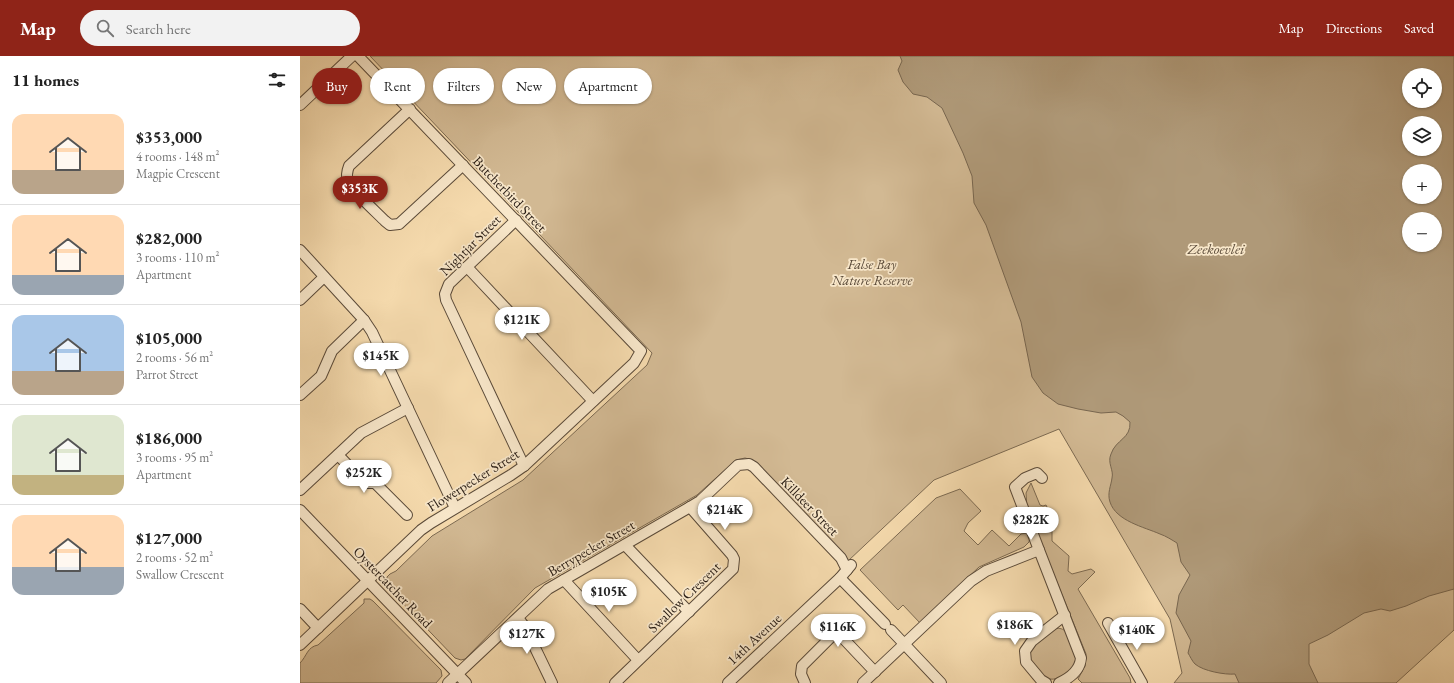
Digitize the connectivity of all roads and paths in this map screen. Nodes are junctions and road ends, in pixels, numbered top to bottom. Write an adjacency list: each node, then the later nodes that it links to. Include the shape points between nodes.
1 (352, 56): 3 (street)
2 (358, 56): 4 (street, Butcherbird Street)
3 (300, 105)
4 (410, 110): 5 (street, Butcherbird Street); 5 (street, via 350,166 347,177 350,185 390,225 399,224)
5 (463, 165): 6 (street, Butcherbird Street)
6 (516, 220): 8 (street, Nightjar Street); 12 (street, Butcherbird Street)
7 (300, 250): 9 (street)
8 (466, 267): 14 (street); 18 (street, Nightjar Street, via 448,284 446,300)
9 (324, 277): 10 (street); 11 (street)
10 (300, 300)
11 (364, 320): 13 (street, via 332,351 321,376); 15 (street)
12 (641, 351): 14 (street, Flowerpecker Street, via 634,363)
13 (300, 395)
14 (593, 401): 18 (street, Flowerpecker Street)
15 (408, 408): 16 (street, via 361,433); 22 (street)
16 (338, 455): 20 (street); 24 (street, via 365,483 375,483)
17 (749, 464): 21 (street, Berrypecker Street, via 738,465); 27 (street, Killdeer Street, via 841,558)
18 (524, 466): 22 (street, Flowerpecker Street)
19 (1042, 478): 26 (street, via 1036,473 1010,489)
20 (300, 490)
21 (690, 507): 25 (street, Berrypecker Street); 31 (street, Swallow Crescent, via 732,555 734,564 729,574)
22 (455, 508): 28 (street, Flowerpecker Street, via 421,530)
23 (300, 510): 28 (street, Oystercatcher Road)
24 (406, 515)
25 (625, 545): 29 (street, Berrypecker Street); 31 (street)
26 (1039, 550): 32 (street); 36 (street, via 986,571 971,581)
27 (846, 571): 36 (street, Killdeer Street, via 888,627); 45 (street, 14th Avenue)
28 (368, 580): 35 (street, Flowerpecker Street); 40 (street, Oystercatcher Road)
29 (564, 580): 33 (street, Berrypecker Street, via 548,589); 38 (street)
30 (300, 609): 35 (street)
31 (689, 612): 38 (street, Swallow Crescent)
32 (1065, 615): 49 (street, via 1032,641 1025,651 1026,662); 50 (street, via 1081,658 1075,672)
33 (518, 618): 40 (street, Berrypecker Street); 43 (street, via 525,626)
34 (1108, 623): 51 (street)
35 (318, 628): 37 (street, Flowerpecker Street)
36 (904, 643): 39 (street); 48 (street, Killdeer Street)
37 (300, 645)
38 (638, 660): 44 (street, Swallow Crescent)
39 (875, 672): 46 (street, via 837,634 802,666 801,674); 47 (street)
40 (458, 674): 41 (street, Berrypecker Street); 42 (street, Oystercatcher Road)
41 (448, 683)
42 (466, 683)
43 (552, 683)
44 (614, 683)
45 (728, 683)
46 (805, 683)
47 (863, 683)
48 (941, 683)
49 (1046, 683)
50 (1059, 683)
51 (1142, 683)

